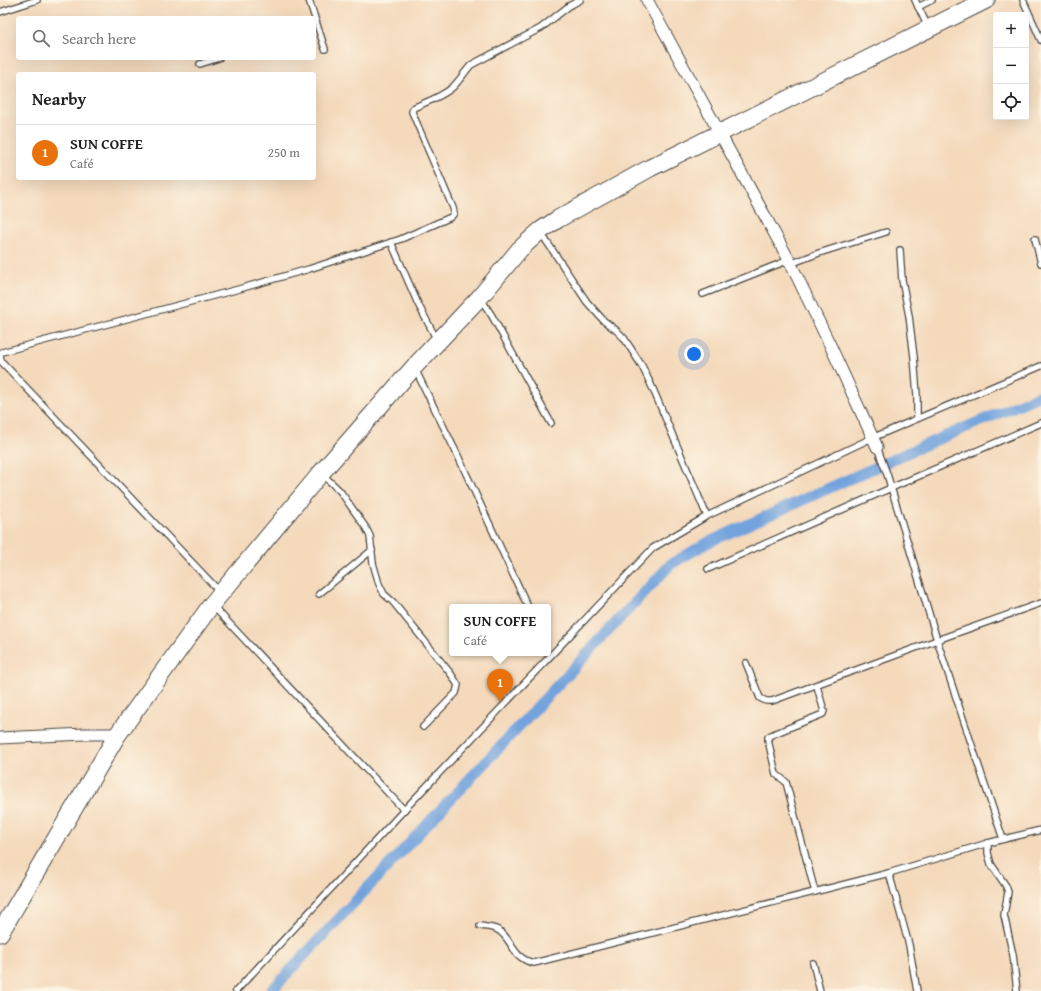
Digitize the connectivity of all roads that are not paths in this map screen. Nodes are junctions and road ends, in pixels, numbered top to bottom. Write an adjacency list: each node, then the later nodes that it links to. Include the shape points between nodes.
1 (37, 0): 10 (lane)
2 (309, 0): 11 (lane)
3 (580, 0): 22 (lane, via 541,28 471,65 447,91 413,108 412,112 454,213 451,217)
4 (647, 0): 18 (street)
5 (915, 0): 9 (lane)
6 (932, 0): 9 (lane)
7 (986, 0): 13 (main road)
8 (1023, 0): 14 (lane)
9 (918, 7): 13 (lane)
10 (0, 12)
11 (313, 16)
12 (316, 28): 15 (lane)
13 (928, 29): 18 (main road)
14 (1041, 40)
15 (325, 49)
16 (213, 60): 17 (lane)
17 (200, 64)
18 (719, 134): 19 (main road, via 650,168); 24 (street)
19 (540, 231): 27 (main road, via 520,249); 37 (lane, via 586,302 624,338 642,366)
20 (886, 232): 24 (lane)
21 (1035, 239): 25 (lane)
22 (391, 242): 28 (lane); 41 (lane, via 239,289 5,350 0,354 1,360)
23 (900, 250): 31 (lane, via 914,357)
24 (789, 262): 26 (lane); 34 (street)
25 (1041, 263)
26 (703, 294)
27 (480, 297): 28 (main road); 32 (lane)
28 (438, 342): 30 (main road)
29 (1041, 366): 31 (lane)
30 (414, 367): 35 (main road); 43 (lane)
31 (918, 418): 34 (lane)
32 (551, 423)
33 (1041, 423): 36 (lane)
34 (875, 442): 36 (lane); 37 (lane)
35 (321, 473): 38 (lane, via 340,491 366,528); 41 (main road)
36 (891, 488): 39 (lane); 44 (lane)
37 (707, 516): 45 (lane, via 653,548)
38 (372, 550): 40 (lane); 49 (lane, via 375,572 384,594 458,685 456,693)
39 (708, 569)
40 (319, 594)
41 (216, 599): 50 (main road); 52 (lane)
42 (1041, 603): 44 (lane)
43 (527, 604)
44 (937, 640): 48 (lane); 54 (lane)
45 (551, 651)
46 (546, 656): 52 (lane)
47 (746, 663): 48 (lane, via 760,698 766,701)
48 (817, 686): 57 (lane, via 823,714 768,737 776,774 786,782)
49 (423, 727)
50 (118, 734): 51 (street); 59 (main road)
51 (0, 738)
52 (404, 810): 61 (lane)
53 (1041, 830): 54 (lane)
54 (1003, 839): 55 (lane)
55 (988, 843): 56 (lane); 64 (lane, via 991,864 1008,892 1004,915 1013,955)
56 (889, 873): 57 (lane); 63 (lane, via 909,946)
57 (815, 892): 58 (lane, via 534,963 527,962 519,956 499,931)
58 (480, 926)
59 (1, 929)
60 (813, 963): 62 (lane)
61 (236, 991)
62 (820, 991)
63 (917, 991)
64 (1017, 991)

